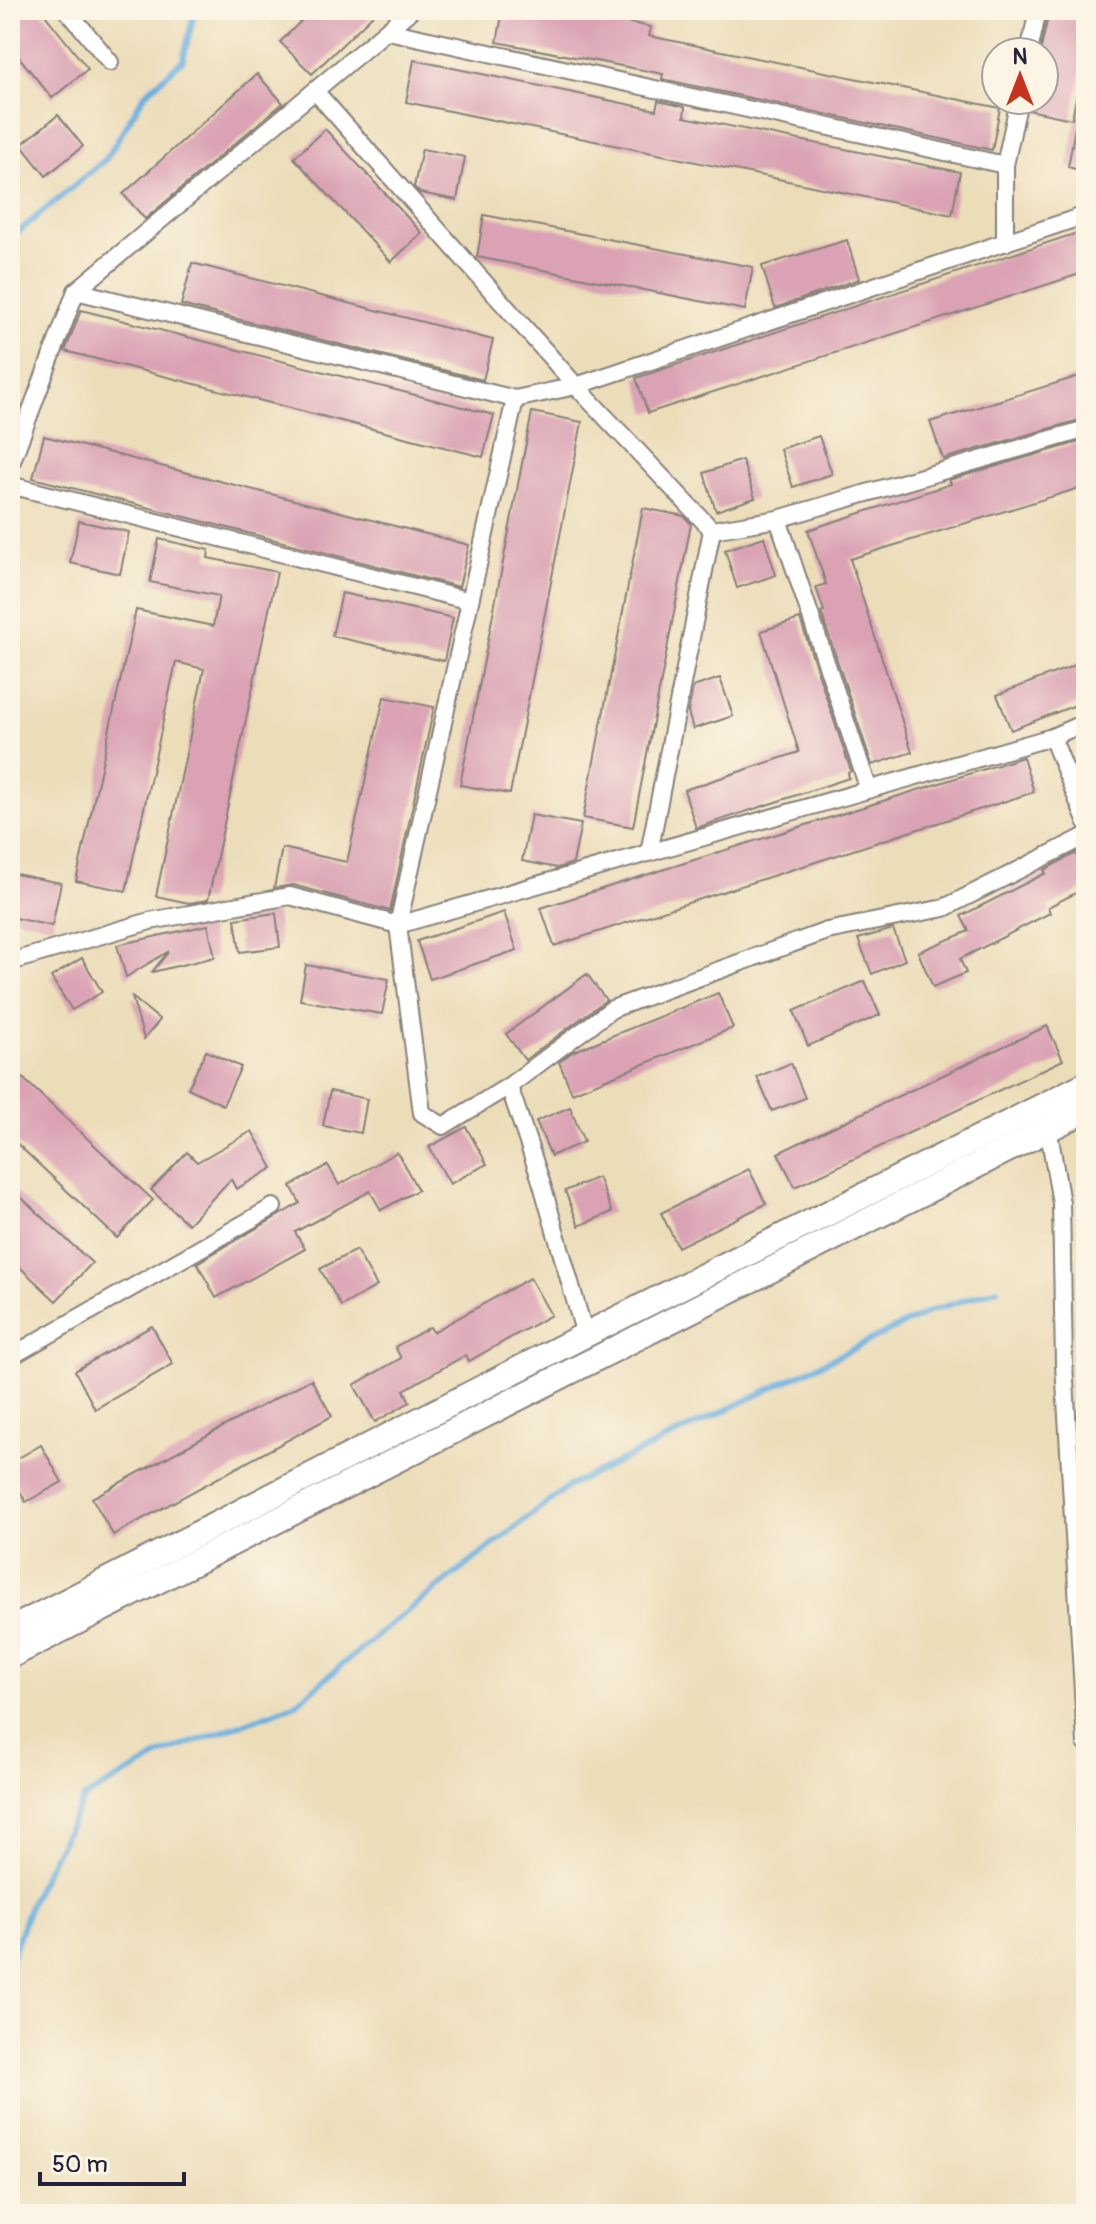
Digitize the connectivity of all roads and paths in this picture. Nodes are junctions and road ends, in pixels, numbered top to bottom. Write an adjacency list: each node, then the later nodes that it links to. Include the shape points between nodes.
1 (67, 10): 6 (street)
2 (411, 10): 4 (street)
3 (1038, 10): 5 (street)
4 (388, 31): 7 (street); 9 (street)
5 (1032, 36)
6 (110, 62)
7 (315, 91): 12 (street); 13 (street)
8 (1016, 116): 9 (street)
9 (1005, 165): 11 (street)
10 (1086, 215): 11 (street)
11 (1005, 243): 13 (street)
12 (76, 291): 14 (street); 16 (street)
13 (576, 386): 14 (street); 19 (street)
14 (515, 399): 20 (street)
15 (1086, 429): 18 (street)
16 (10, 466)
17 (10, 485): 20 (street)
18 (778, 519): 19 (street); 23 (street)
19 (712, 530): 26 (street)
20 (470, 601): 27 (street)
21 (1086, 722): 22 (street)
22 (1052, 737): 23 (street); 24 (street)
23 (868, 787): 26 (street)
24 (1086, 821)
25 (1086, 836): 30 (street, via 944,908 827,931 612,1009)
26 (649, 853): 27 (street)
27 (398, 925): 28 (street, via 290,896 150,921); 30 (street, via 422,1113 443,1126)
28 (10, 962)
29 (1086, 1084): 34 (main road)
30 (509, 1086): 34 (street)
31 (1086, 1110): 32 (main road)
32 (1048, 1127): 37 (main road); 38 (street, via 1061,1203 1064,1364)
33 (273, 1207): 35 (street)
34 (585, 1335): 36 (main road)
35 (10, 1357)
36 (10, 1630)
37 (10, 1656)
38 (1086, 1743)

